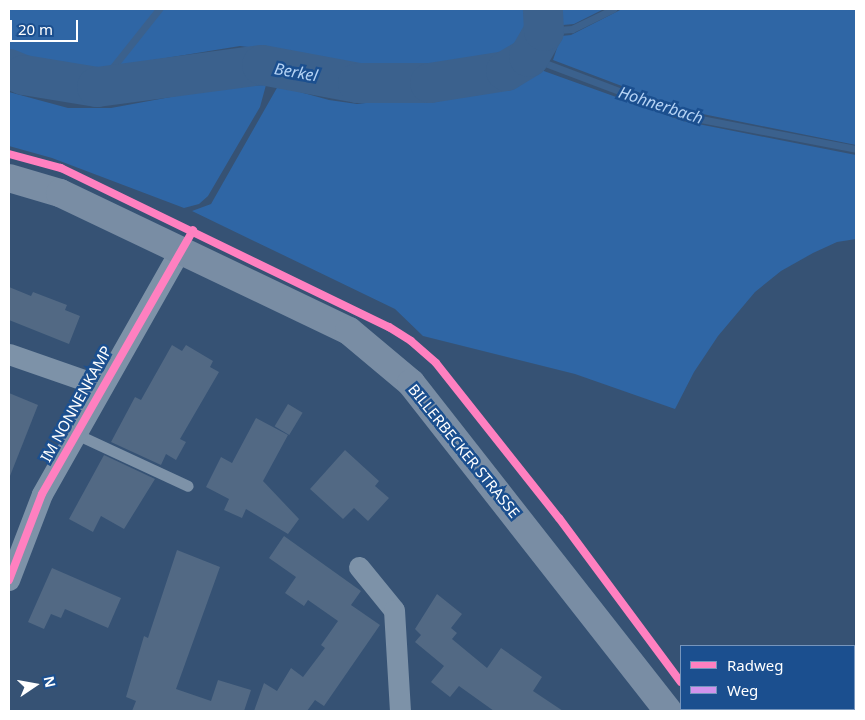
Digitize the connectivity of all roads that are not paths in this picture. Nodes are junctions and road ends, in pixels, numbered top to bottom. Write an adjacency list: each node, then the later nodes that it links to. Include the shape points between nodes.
1 (9, 178): 2 (main road, BILLERBECKER STRASSE, via 60,193)
2 (181, 248): 4 (street, IM NONNENKAMP); 10 (main road, BILLERBECKER STRASSE, via 349,331 412,383)
3 (9, 354): 4 (street, IM NONNENKAMP)
4 (101, 386): 5 (street, IM NONNENKAMP)
5 (76, 434): 6 (lane); 8 (street, IM NONNENKAMP, via 42,494)
6 (188, 486)
7 (359, 566): 9 (street, via 394,610)
8 (9, 580)
9 (400, 711)
10 (668, 711)

